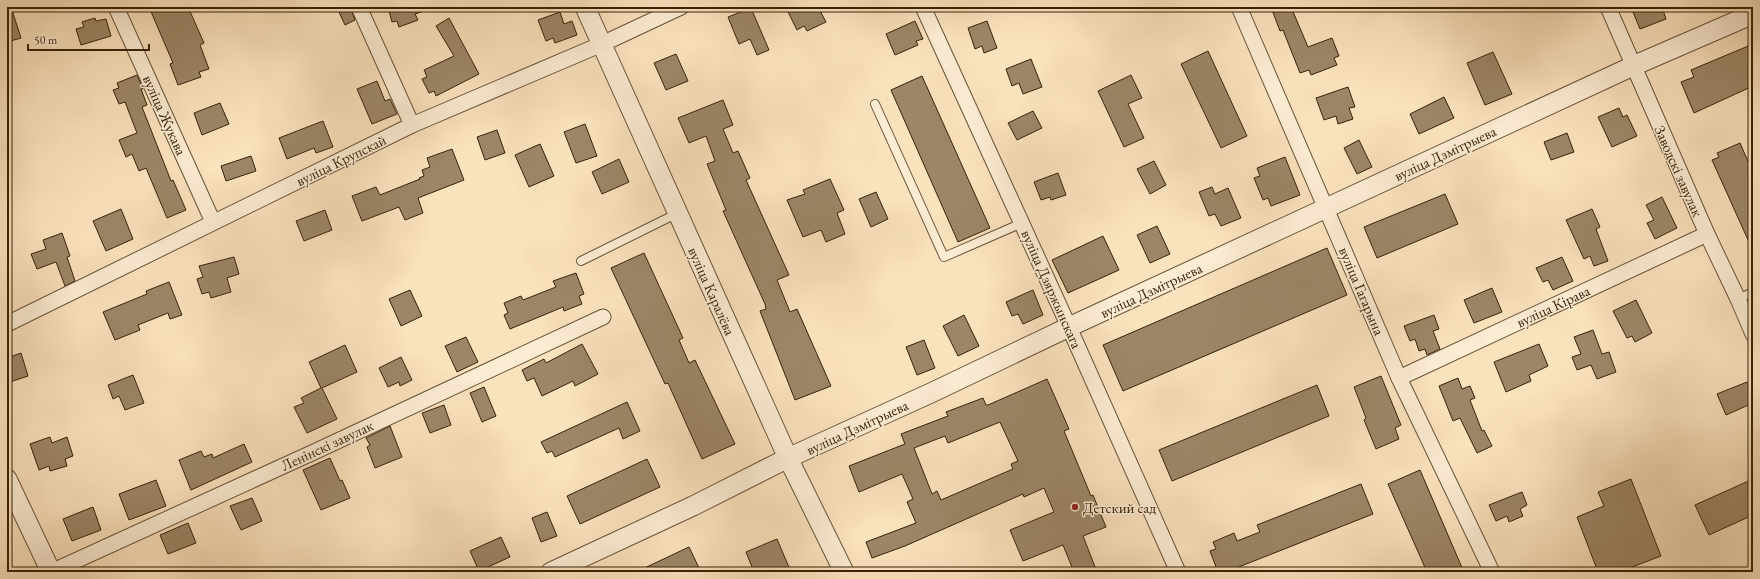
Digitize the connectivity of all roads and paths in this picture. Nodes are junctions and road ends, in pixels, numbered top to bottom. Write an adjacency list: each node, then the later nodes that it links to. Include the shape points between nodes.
1 (116, 7): 15 (street, вуліца Жукава)
2 (359, 7): 12 (street)
3 (585, 7): 9 (street, вуліца Каралёва)
4 (681, 7): 9 (street, вуліца Крупскай)
5 (923, 7): 16 (street, вуліца Дзяржынскага)
6 (1239, 7): 13 (street, вуліца Гагарына)
7 (1608, 7): 10 (street, Заводскі завулак)
8 (1753, 14): 10 (street, вуліца Дзмітрыева)
9 (602, 44): 12 (street, вуліца Крупскай); 14 (street, вуліца Каралёва)
10 (1633, 66): 13 (street, вуліца Дзмітрыева); 17 (street, Заводскі завулак)
11 (875, 104): 16 (lane, via 944,257)
12 (412, 125): 15 (street, вуліца Крупскай)
13 (1327, 208): 23 (street, вуліца Дзмітрыева); 25 (street, вуліца Гагарына)
14 (678, 213): 18 (lane); 26 (street, вуліца Каралёва)
15 (213, 222): 22 (street, вуліца Крупскай)
16 (1022, 223): 23 (street, вуліца Дзяржынскага)
17 (1707, 234): 20 (street, Заводскі завулак); 25 (street, вуліца Кірава)
18 (581, 261)
19 (1753, 292): 20 (lane)
20 (1738, 299): 24 (street, Заводскі завулак)
21 (603, 317): 28 (street, Ленінскі завулак)
22 (7, 324)
23 (1069, 327): 26 (street, вуліца Дзмітрыева); 31 (street, вуліца Дзяржынскага)
24 (1753, 334)
25 (1399, 378): 32 (street, вуліца Гагарына)
26 (788, 458): 29 (street, вуліца Дзмітрыева, via 693,506); 30 (street, вуліца Каралёва)
27 (7, 479): 28 (street)
28 (51, 572)
29 (551, 572)
30 (844, 572)
31 (1178, 572)
32 (1492, 572)

